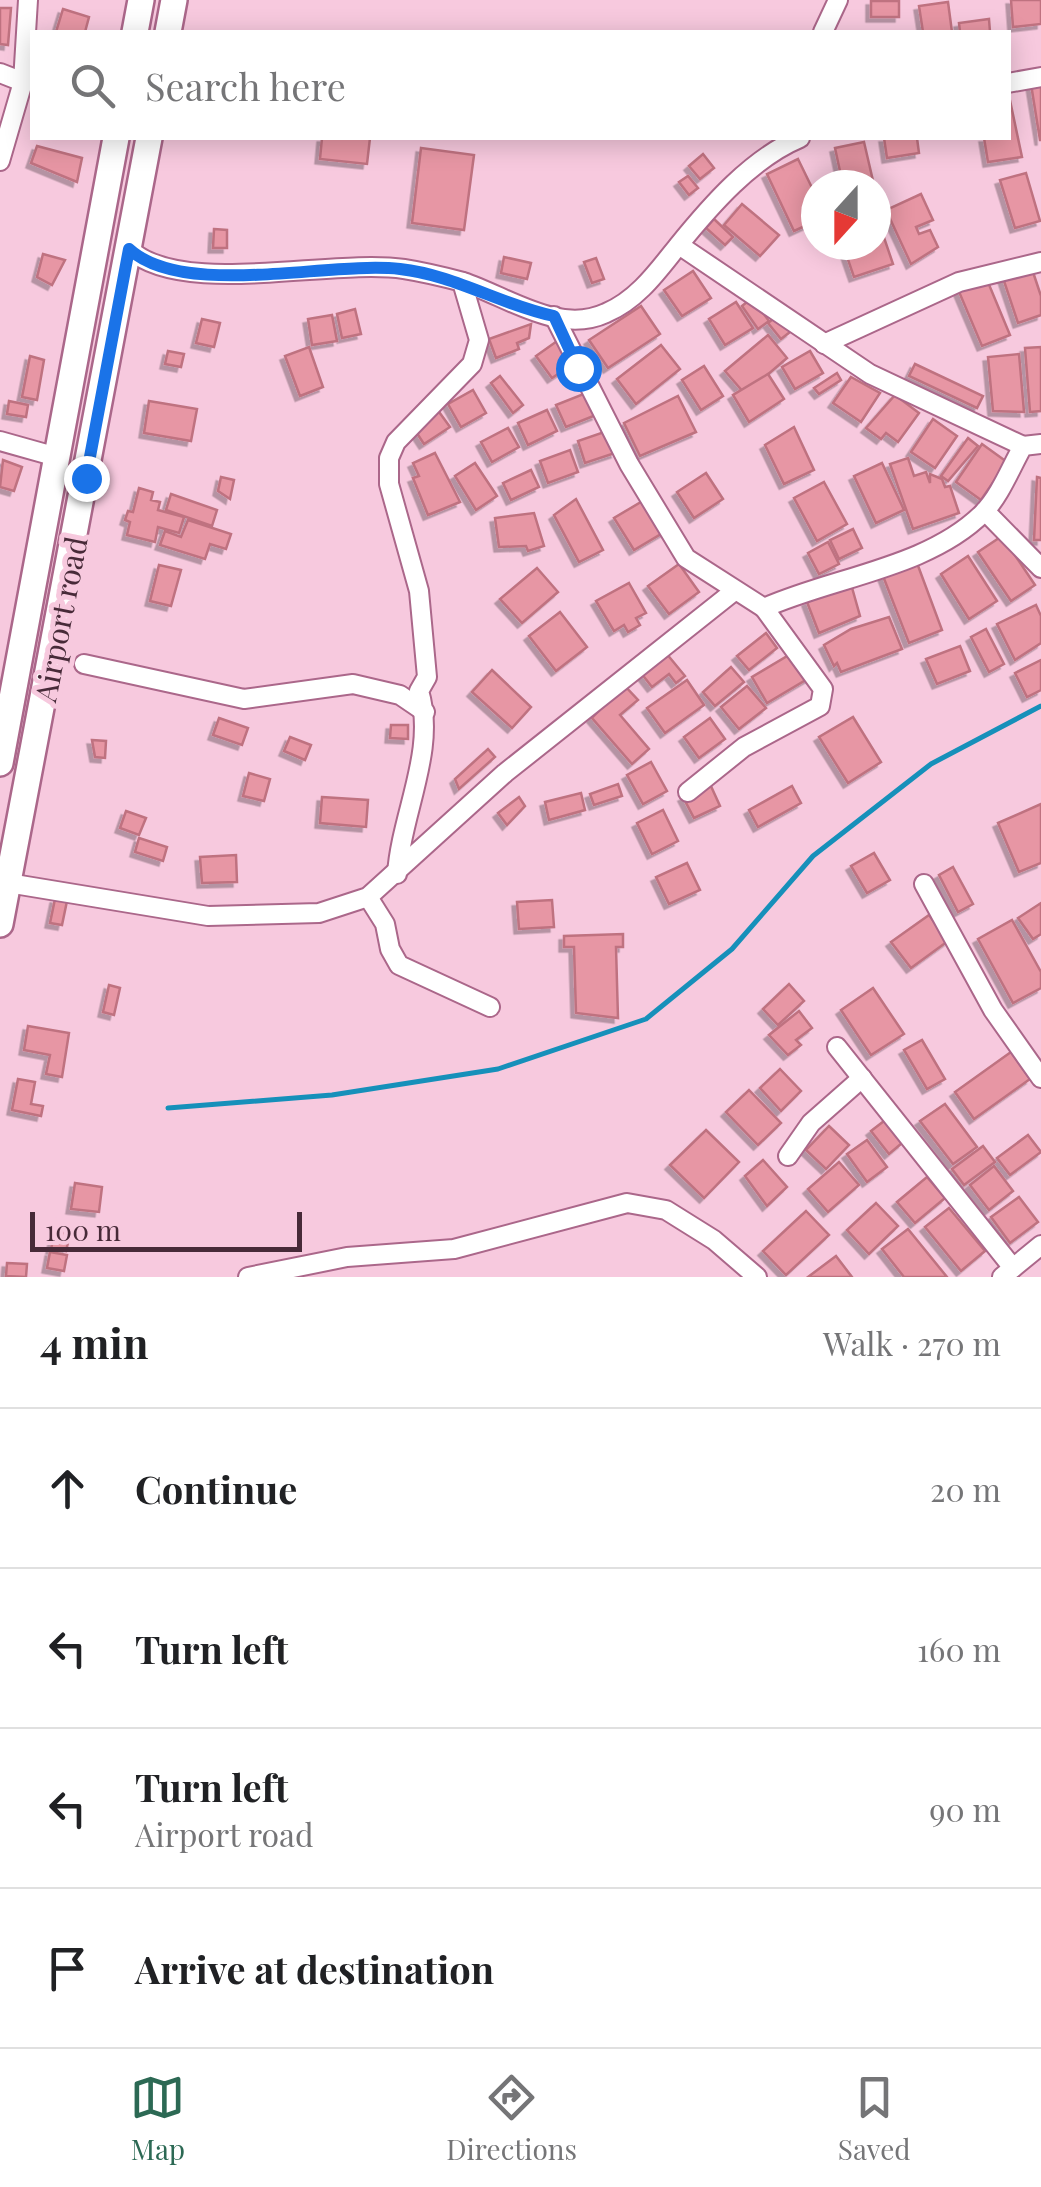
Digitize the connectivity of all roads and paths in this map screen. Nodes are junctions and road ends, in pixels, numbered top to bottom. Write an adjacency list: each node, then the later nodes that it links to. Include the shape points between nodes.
1 (28, 0): 10 (street)
2 (141, 0): 5 (main road)
3 (174, 0): 6 (main road)
4 (838, 0): 7 (street)
5 (135, 30)
6 (168, 30)
7 (825, 30)
8 (0, 73): 10 (street)
9 (1041, 77): 11 (street)
10 (23, 82): 15 (street)
11 (1011, 82)
12 (116, 140): 24 (main road, Airport road)
13 (149, 140): 17 (main road, Airport road)
14 (792, 140): 16 (street, via 768,151)
15 (0, 161)
16 (679, 244): 20 (street, via 651,282 610,312 584,322); 21 (street)
17 (129, 249): 19 (street, via 170,270 401,269); 32 (main road, Airport road)
18 (1041, 262): 21 (street, via 959,282)
19 (462, 282): 20 (street); 30 (street, via 479,340 472,364 396,442 389,458 389,484 420,591 426,677 419,691)
20 (554, 316): 27 (street, via 686,558)
21 (824, 344): 23 (street, via 870,374)
22 (0, 441): 24 (street)
23 (1032, 445): 25 (street)
24 (57, 458): 31 (main road, Airport road)
25 (985, 512): 26 (street); 28 (street, via 943,544)
26 (1041, 568)
27 (733, 592): 28 (street); 35 (street, via 506,773)
28 (764, 608): 34 (street, via 823,689 820,706 744,747)
29 (84, 664): 30 (street, via 244,699 353,684 400,696)
30 (426, 712): 35 (street)
31 (8, 715): 32 (main road); 33 (main road, Airport road)
32 (41, 721): 36 (main road, Airport road)
33 (0, 762)
34 (688, 792)
35 (397, 874): 38 (street)
36 (8, 884): 38 (street, via 208,916 319,913); 39 (main road, Airport road)
37 (924, 884): 43 (street, via 993,1010)
38 (368, 897): 40 (street, via 400,965)
39 (0, 924)
40 (490, 1007)
41 (837, 1047): 42 (street)
42 (862, 1078): 44 (street, via 811,1124); 46 (street)
43 (1041, 1078)
44 (788, 1156)
45 (1041, 1246): 46 (street)
46 (1007, 1272)
47 (248, 1277): 48 (street, via 347,1256 454,1250 627,1203 666,1210)
48 (757, 1277)

